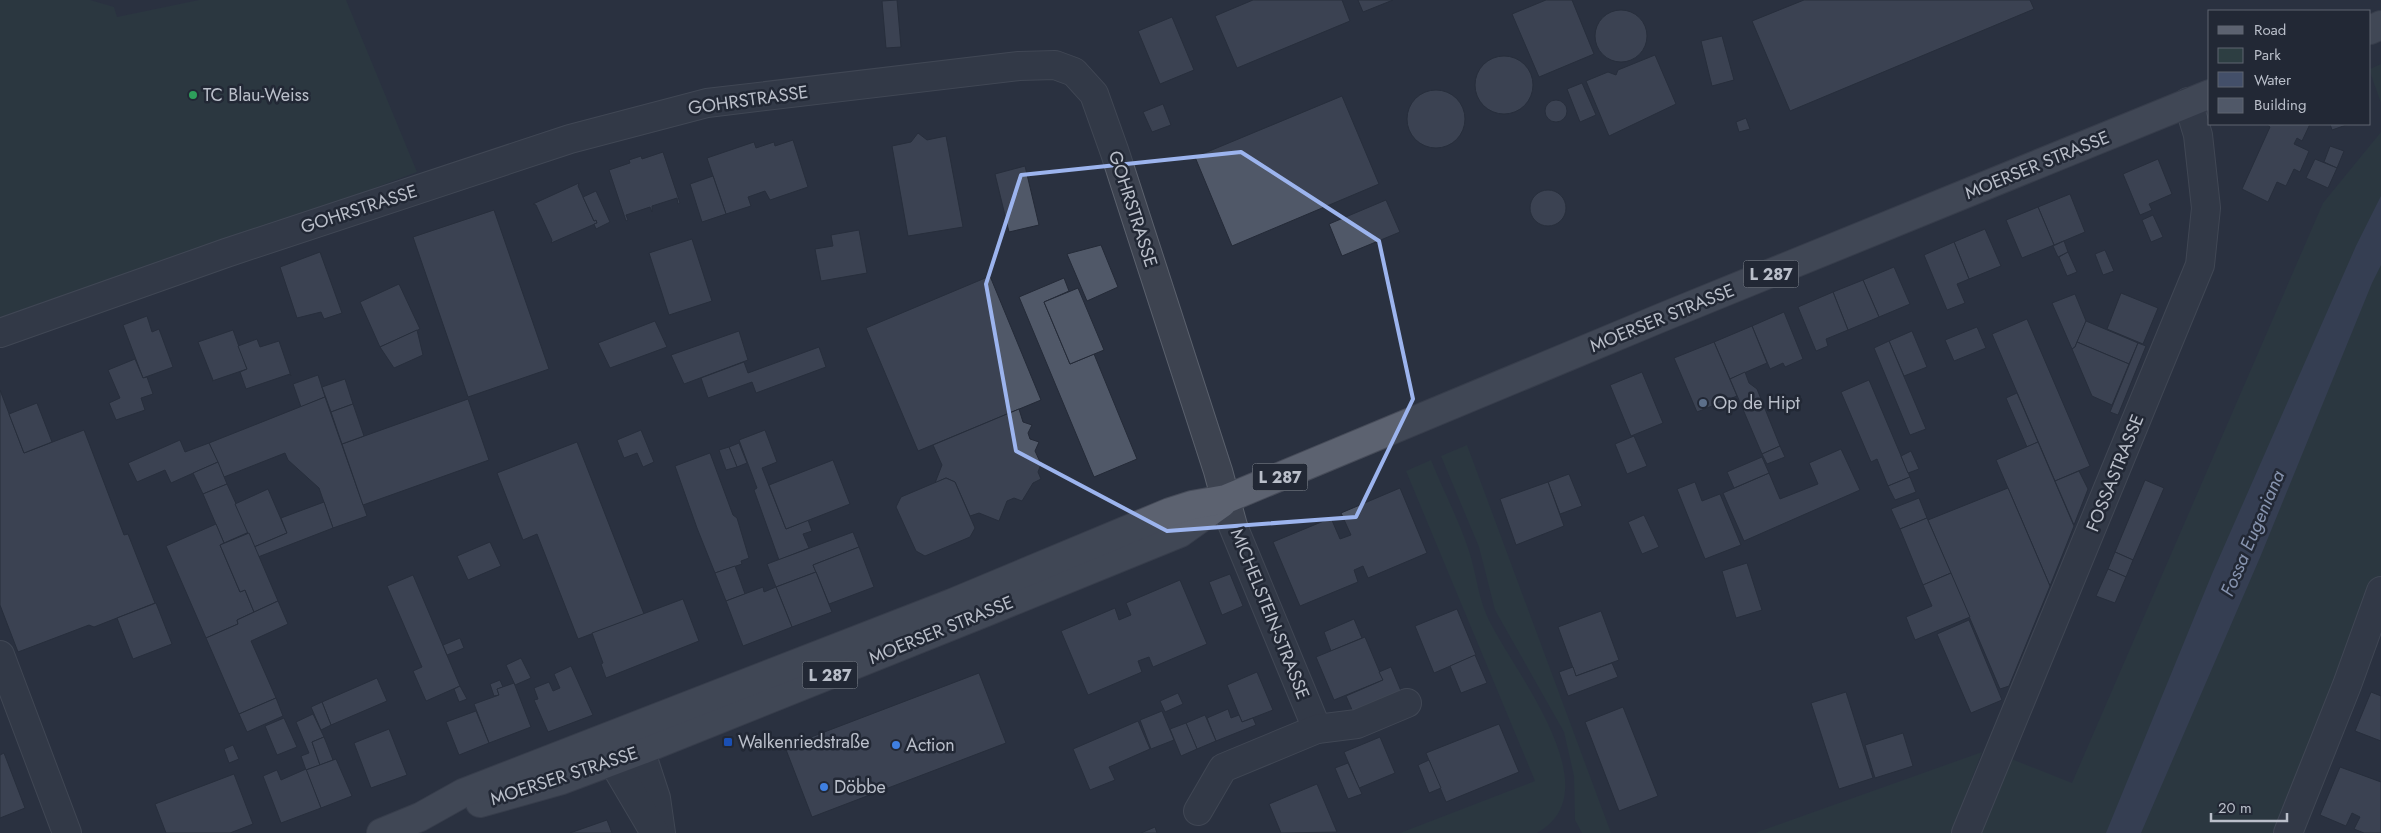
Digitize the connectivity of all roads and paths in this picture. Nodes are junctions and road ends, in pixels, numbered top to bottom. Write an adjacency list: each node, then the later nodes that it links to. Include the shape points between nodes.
1 (2199, 98): 3 (main road, MOERSER STRASSE / L 287); 15 (street, FOSSASTRASSE, via 2198,134 2206,208 2200,265)
2 (0, 333): 3 (street, GOHRSTRASSE, via 226,253 570,140 706,103 1018,66 1055,65 1074,72 1094,94)
3 (1226, 499): 7 (street, MICHELSTEIN-STRASSE, via 1233,526); 8 (main road, MOERSER STRASSE / L 287, via 1180,533)
4 (2381, 592): 16 (street)
5 (0, 655): 11 (street)
6 (1407, 703): 7 (street, via 1357,724)
7 (1316, 729): 10 (street, via 1223,768)
8 (638, 739): 9 (main road, MOERSER STRASSE / L 287); 14 (street, via 656,798)
9 (610, 750): 12 (main road, MOERSER STRASSE / L 287, via 526,790 420,817); 13 (street)
10 (1198, 811)
11 (67, 833)
12 (380, 833)
13 (654, 833)
14 (661, 833)
15 (1966, 833)
16 (2288, 833)

